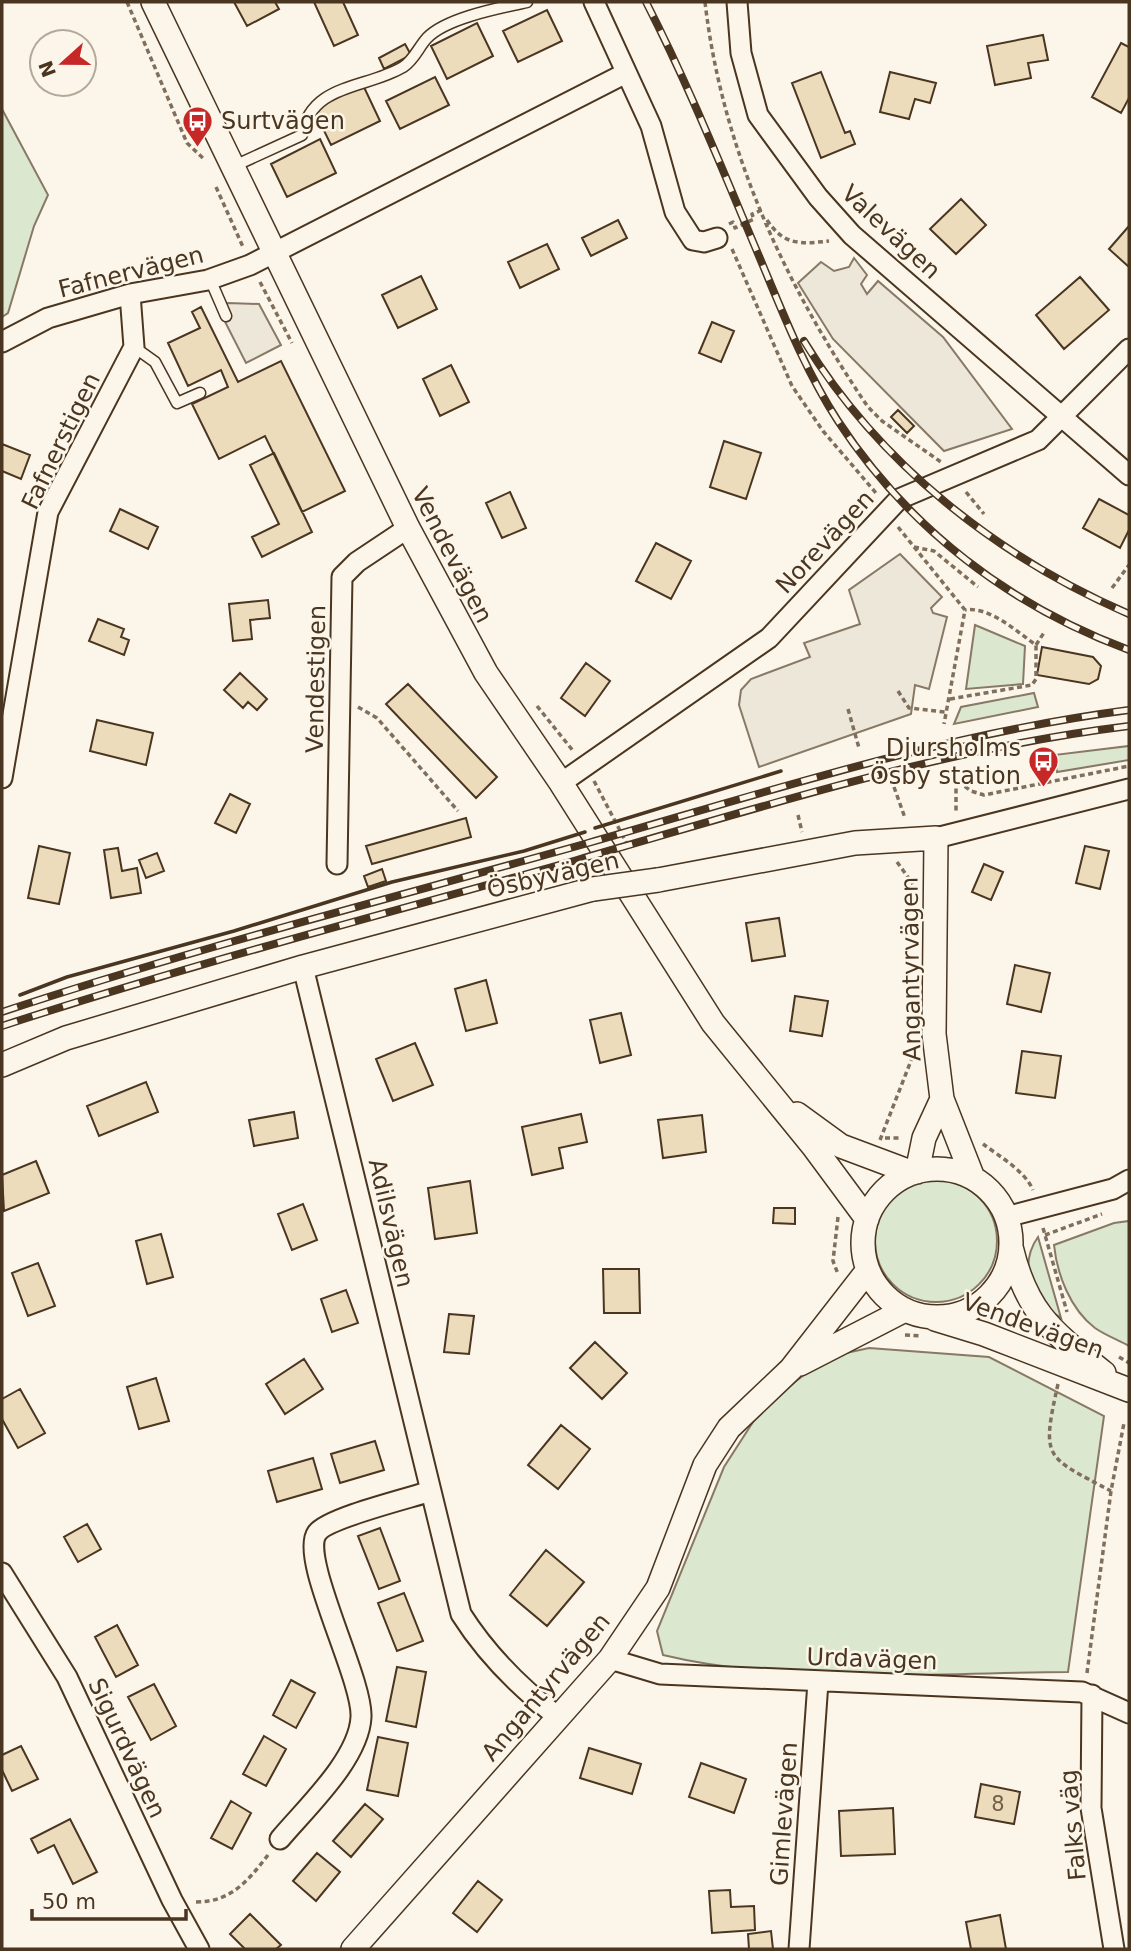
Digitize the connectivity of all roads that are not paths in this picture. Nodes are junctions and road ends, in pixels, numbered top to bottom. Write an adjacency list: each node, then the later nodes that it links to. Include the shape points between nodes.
1 (153, 2): 6 (street, Vendevägen)
2 (527, 2): 6 (lane, via 467,16 427,37 404,66 317,102 305,119 302,135)
3 (594, 2): 5 (street)
4 (737, 2): 16 (street, Valevägen, via 741,53 758,115 818,197 852,235)
5 (626, 74): 7 (street, via 651,126 675,212 692,240); 8 (street)
6 (232, 167): 8 (street, Vendevägen)
7 (724, 241)
8 (273, 253): 9 (street, Fafnervägen); 18 (street, Vendevägen)
9 (210, 279): 10 (street, Fafnervägen); 11 (lane)
10 (130, 294): 12 (street, Fafnervägen, via 48,318); 13 (street)
11 (226, 316)
12 (2, 342)
13 (134, 347): 15 (lane, via 155,362 177,403); 19 (street, Fafnerstigen, via 48,512)
14 (1129, 349): 16 (street, Norevägen)
15 (200, 393)
16 (1062, 418): 17 (street, Valevägen); 20 (street, Norevägen, via 1038,440 882,504 769,638)
17 (1129, 475)
18 (408, 528): 20 (street, Vendevägen, via 486,673); 23 (street, Vendestigen, via 342,576)
19 (2, 778)
20 (561, 783): 26 (street, Vendevägen, via 713,1023)
21 (1129, 789): 22 (street, Ösbyvägen)
22 (936, 838): 24 (street, Ösbyvägen, bridge, via 855,843 593,889); 27 (street, Angantyrvägen, via 934,1034)
23 (337, 864)
24 (303, 967): 25 (street, Ösbyvägen, via 66,1038); 39 (street, Adilsvägen)
25 (2, 1065)
26 (769, 1095): 28 (street, Vendevägen, via 841,1146 875,1145); 32 (street, Vendevägen)
27 (942, 1099): 28 (street, via 924,1138); 29 (street, Angantyrvägen)
28 (915, 1173): 29 (street, via 952,1170); 32 (street, via 882,1193)
29 (974, 1178): 31 (street, via 993,1195)
30 (1129, 1180): 31 (street, via 1113,1189)
31 (1006, 1217): 33 (street)
32 (867, 1219): 34 (street, via 862,1244)
33 (1010, 1242): 36 (street, via 1008,1263 997,1286 978,1304); 38 (street, Vendevägen, via 1019,1278 1035,1310 1056,1334)
34 (868, 1270): 35 (street, via 883,1293); 37 (street, Angantyrvägen)
35 (903, 1311): 36 (street); 37 (street, Angantyrvägen)
36 (932, 1318): 38 (street, Vendevägen)
37 (791, 1369): 41 (street, Angantyrvägen, via 729,1428 705,1465 658,1588)
38 (1123, 1387)
39 (431, 1491): 45 (street, Adilsvägen, via 461,1614 521,1688); 46 (street, via 331,1523 316,1534 312,1549 317,1572 362,1716 357,1739 340,1767)
40 (2, 1573): 47 (street, Sigurdvägen, via 67,1677)
41 (610, 1660): 42 (street, Urdavägen, via 660,1674); 45 (street, Angantyrvägen)
42 (818, 1682): 43 (street, Urdavägen); 49 (street, Gimlevägen)
43 (1087, 1694): 44 (street, Urdavägen); 50 (street, Falks väg, via 1091,1808)
44 (1129, 1713)
45 (558, 1717): 48 (street, Angantyrvägen)
46 (280, 1839)
47 (199, 1949)
48 (353, 1949)
49 (799, 1949)
50 (1114, 1949)

